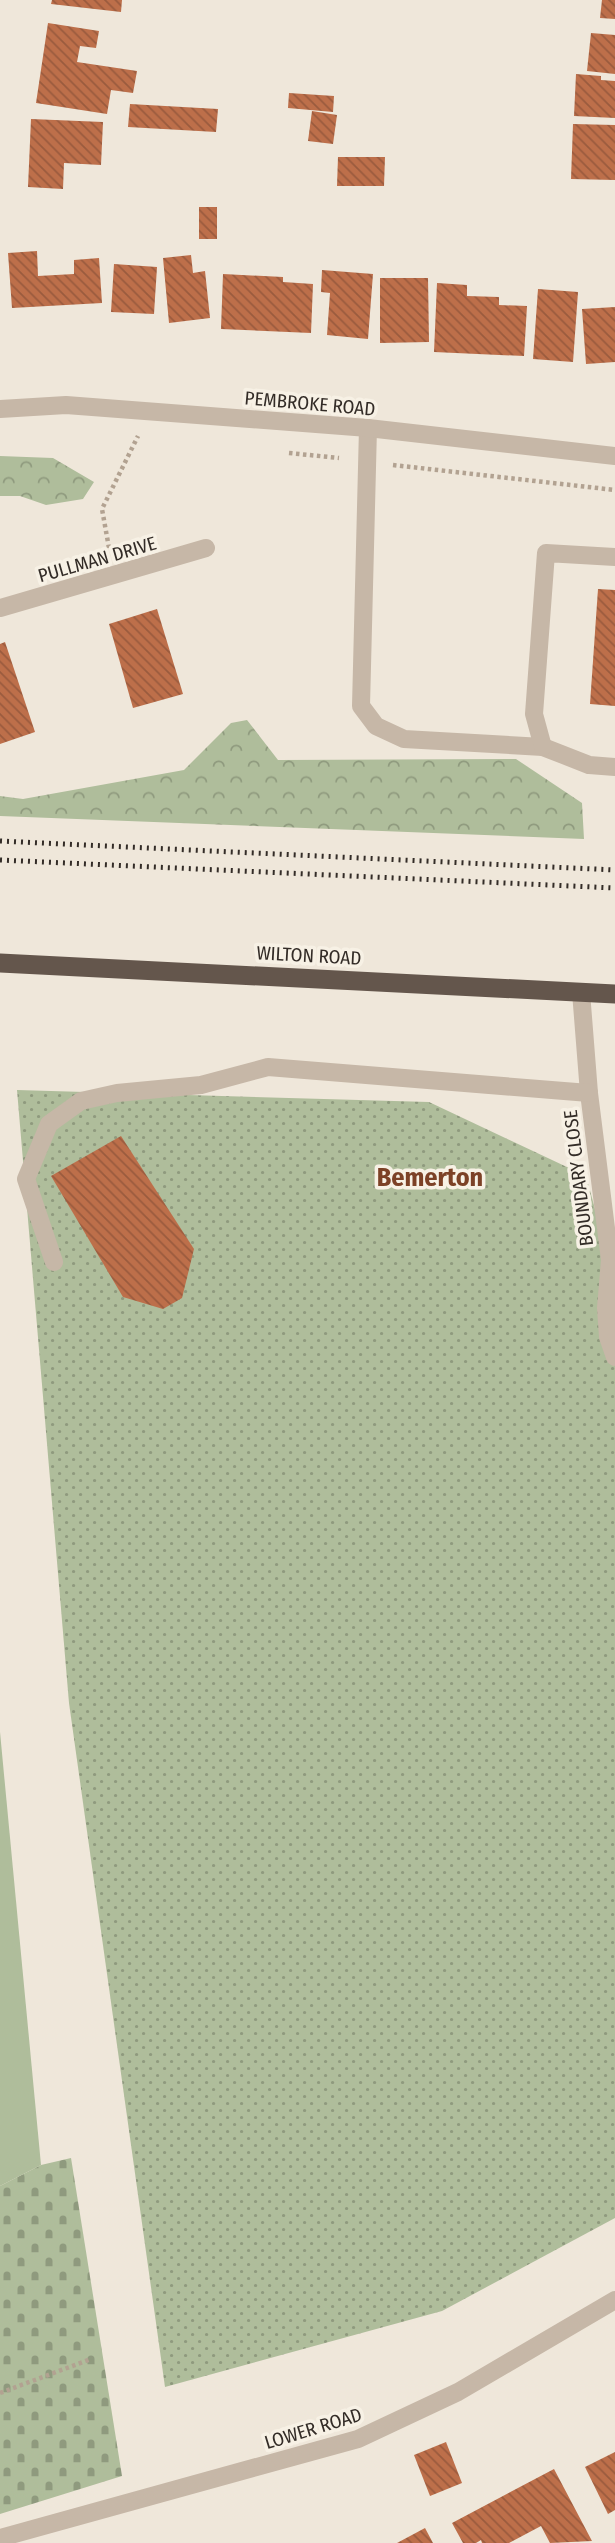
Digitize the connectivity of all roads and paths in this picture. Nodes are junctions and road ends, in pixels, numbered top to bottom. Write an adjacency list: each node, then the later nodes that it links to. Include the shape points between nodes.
1 (0, 409): 2 (street, PEMBROKE ROAD, via 66,405)
2 (368, 428): 5 (street, PEMBROKE ROAD); 6 (street)
3 (127, 435): 10 (path, via 139,436 102,509)
4 (287, 452): 6 (path)
5 (615, 456)
6 (368, 462): 7 (path); 12 (street, via 361,706 376,726 404,739)
7 (615, 490)
8 (206, 548): 10 (street, PULLMAN DRIVE)
9 (615, 557): 12 (street, via 546,553 534,714)
10 (114, 577): 11 (street, PULLMAN DRIVE)
11 (0, 608)
12 (543, 747): 13 (street, via 589,765)
13 (615, 767)
14 (0, 963): 15 (highway, WILTON ROAD)
15 (581, 992): 16 (highway, WILTON ROAD); 17 (street, BOUNDARY CLOSE)
16 (615, 994)
17 (589, 1093): 18 (street, via 268,1067 201,1085 81,1101 49,1124 26,1179); 19 (street, BOUNDARY CLOSE, via 610,1260 608,1336)
18 (54, 1262)
19 (615, 1357)
20 (615, 2301): 23 (street, LOWER ROAD, via 458,2392 358,2439)
21 (91, 2360): 22 (path)
22 (0, 2393)
23 (0, 2538)

